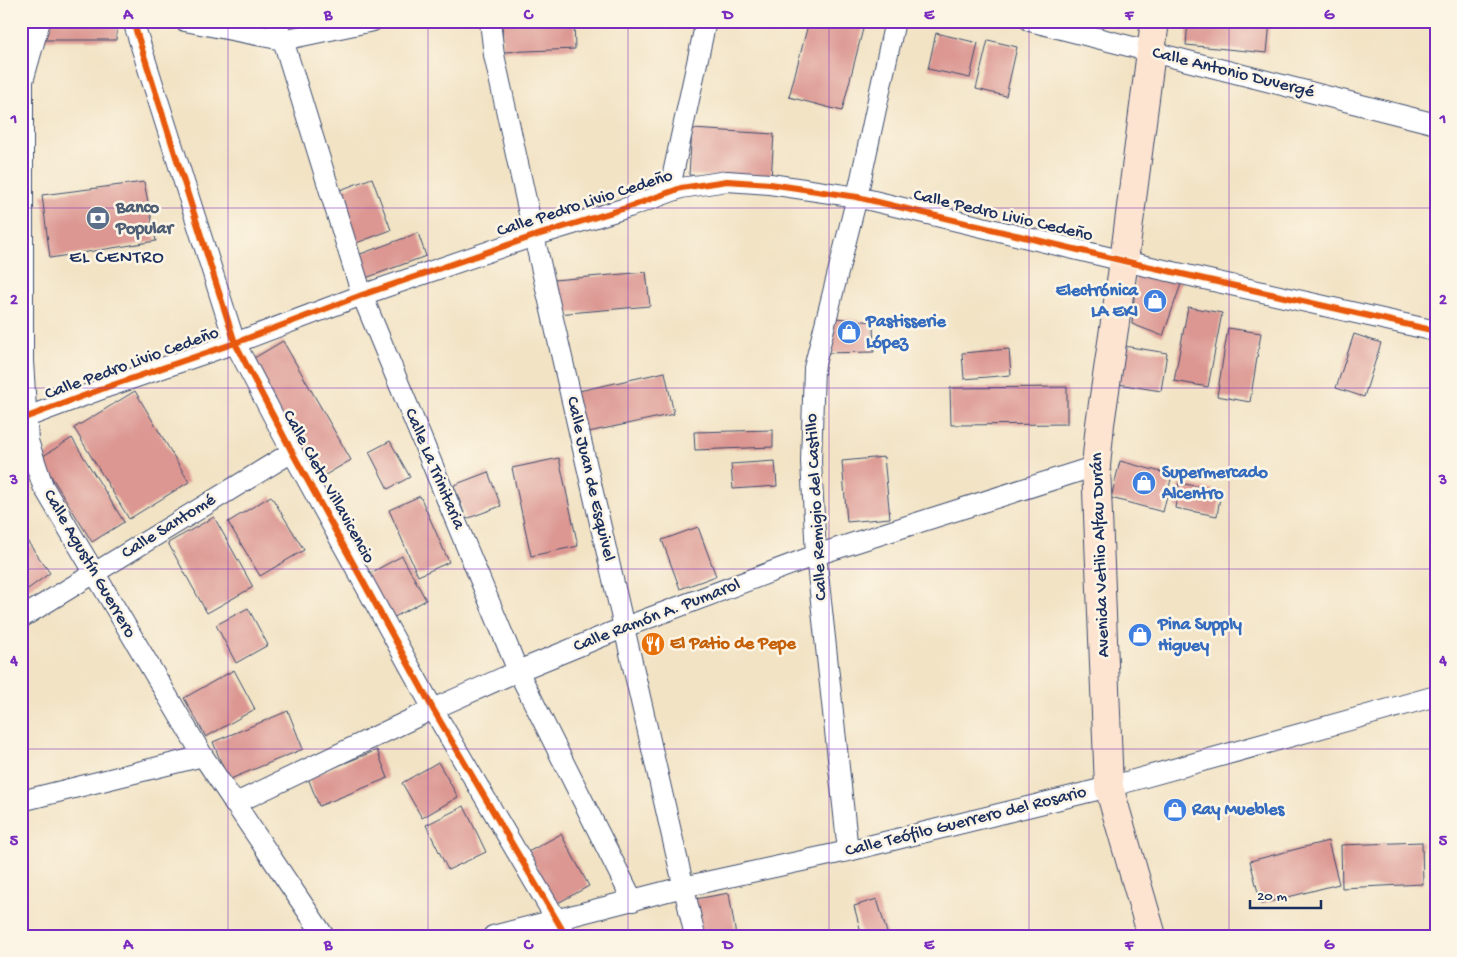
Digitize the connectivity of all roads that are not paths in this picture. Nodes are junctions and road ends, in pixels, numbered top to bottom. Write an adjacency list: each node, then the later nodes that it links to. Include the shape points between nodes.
1 (40, 21): 13 (street, Calle Agustín Guerrero)
2 (133, 21): 21 (street, Calle Cleto Villavicencio)
3 (185, 21): 11 (street)
4 (276, 21): 11 (street, Calle La Trinitaria)
5 (373, 21): 11 (street)
6 (490, 21): 17 (street, Calle Juan de Esquivel, via 494,54)
7 (706, 21): 15 (street)
8 (895, 21): 16 (street, Calle Remigio del Castillo)
9 (1030, 21): 12 (street, Calle Antonio Duvergé)
10 (1155, 21): 12 (main road, Avenida Vetilio Alfau Durán)
11 (284, 40): 19 (street, Calle La Trinitaria)
12 (1150, 52): 14 (street, Calle Antonio Duvergé); 18 (main road, Avenida Vetilio Alfau Durán)
13 (22, 81): 22 (street, Calle Agustín Guerrero, via 23,361)
14 (1436, 124)
15 (669, 192): 16 (street, Calle Pedro Livio Cedeño, via 727,181); 17 (street, Calle Pedro Livio Cedeño)
16 (857, 197): 18 (street, Calle Pedro Livio Cedeño); 25 (street, Calle Remigio del Castillo, via 814,368 811,461)
17 (534, 236): 19 (street, Calle Pedro Livio Cedeño); 28 (street, Calle Juan de Esquivel)
18 (1124, 261): 20 (street, Calle Pedro Livio Cedeño); 24 (main road, Avenida Vetilio Alfau Durán)
19 (362, 295): 21 (street, Calle Pedro Livio Cedeño); 29 (street, Calle La Trinitaria)
20 (1436, 331)
21 (235, 343): 22 (street, Calle Pedro Livio Cedeño); 23 (street, Calle Cleto Villavicencio)
22 (27, 417): 26 (street, Calle Agustín Guerrero, via 28,440 43,486)
23 (292, 452): 26 (street, Calle Santomé); 31 (street, Calle Cleto Villavicencio)
24 (1096, 466): 25 (street, Calle Ramón A. Pumarol); 33 (main road, Avenida Vetilio Alfau Durán)
25 (816, 555): 28 (street, Calle Ramón A. Pumarol); 36 (street, Calle Remigio del Castillo)
26 (94, 574): 27 (street, Calle Santomé); 32 (street, Calle Agustín Guerrero)
27 (21, 618)
28 (625, 627): 29 (street, Calle Ramón A. Pumarol); 37 (street, Calle Juan de Esquivel)
29 (518, 671): 31 (street, Calle Ramón A. Pumarol); 38 (street, Calle La Trinitaria)
30 (1436, 696): 33 (street, Calle Teófilo Guerrero del Rosario)
31 (433, 709): 35 (street, Calle Ramón A. Pumarol); 39 (street, Calle Cleto Villavicencio)
32 (203, 756): 34 (street); 35 (street, Calle Agustín Guerrero)
33 (1108, 787): 36 (street, Calle Teófilo Guerrero del Rosario); 43 (main road, Avenida Vetilio Alfau Durán)
34 (21, 801)
35 (234, 804): 40 (street, Calle Agustín Guerrero)
36 (848, 851): 37 (street, Calle Teófilo Guerrero del Rosario)
37 (683, 888): 38 (street, Calle Teófilo Guerrero del Rosario); 42 (street, Calle Juan de Esquivel)
38 (633, 901): 39 (street, Calle Teófilo Guerrero del Rosario)
39 (562, 928): 41 (street, Calle Teófilo Guerrero del Rosario)
40 (324, 936)
41 (493, 936)
42 (695, 936)
43 (1152, 936)

